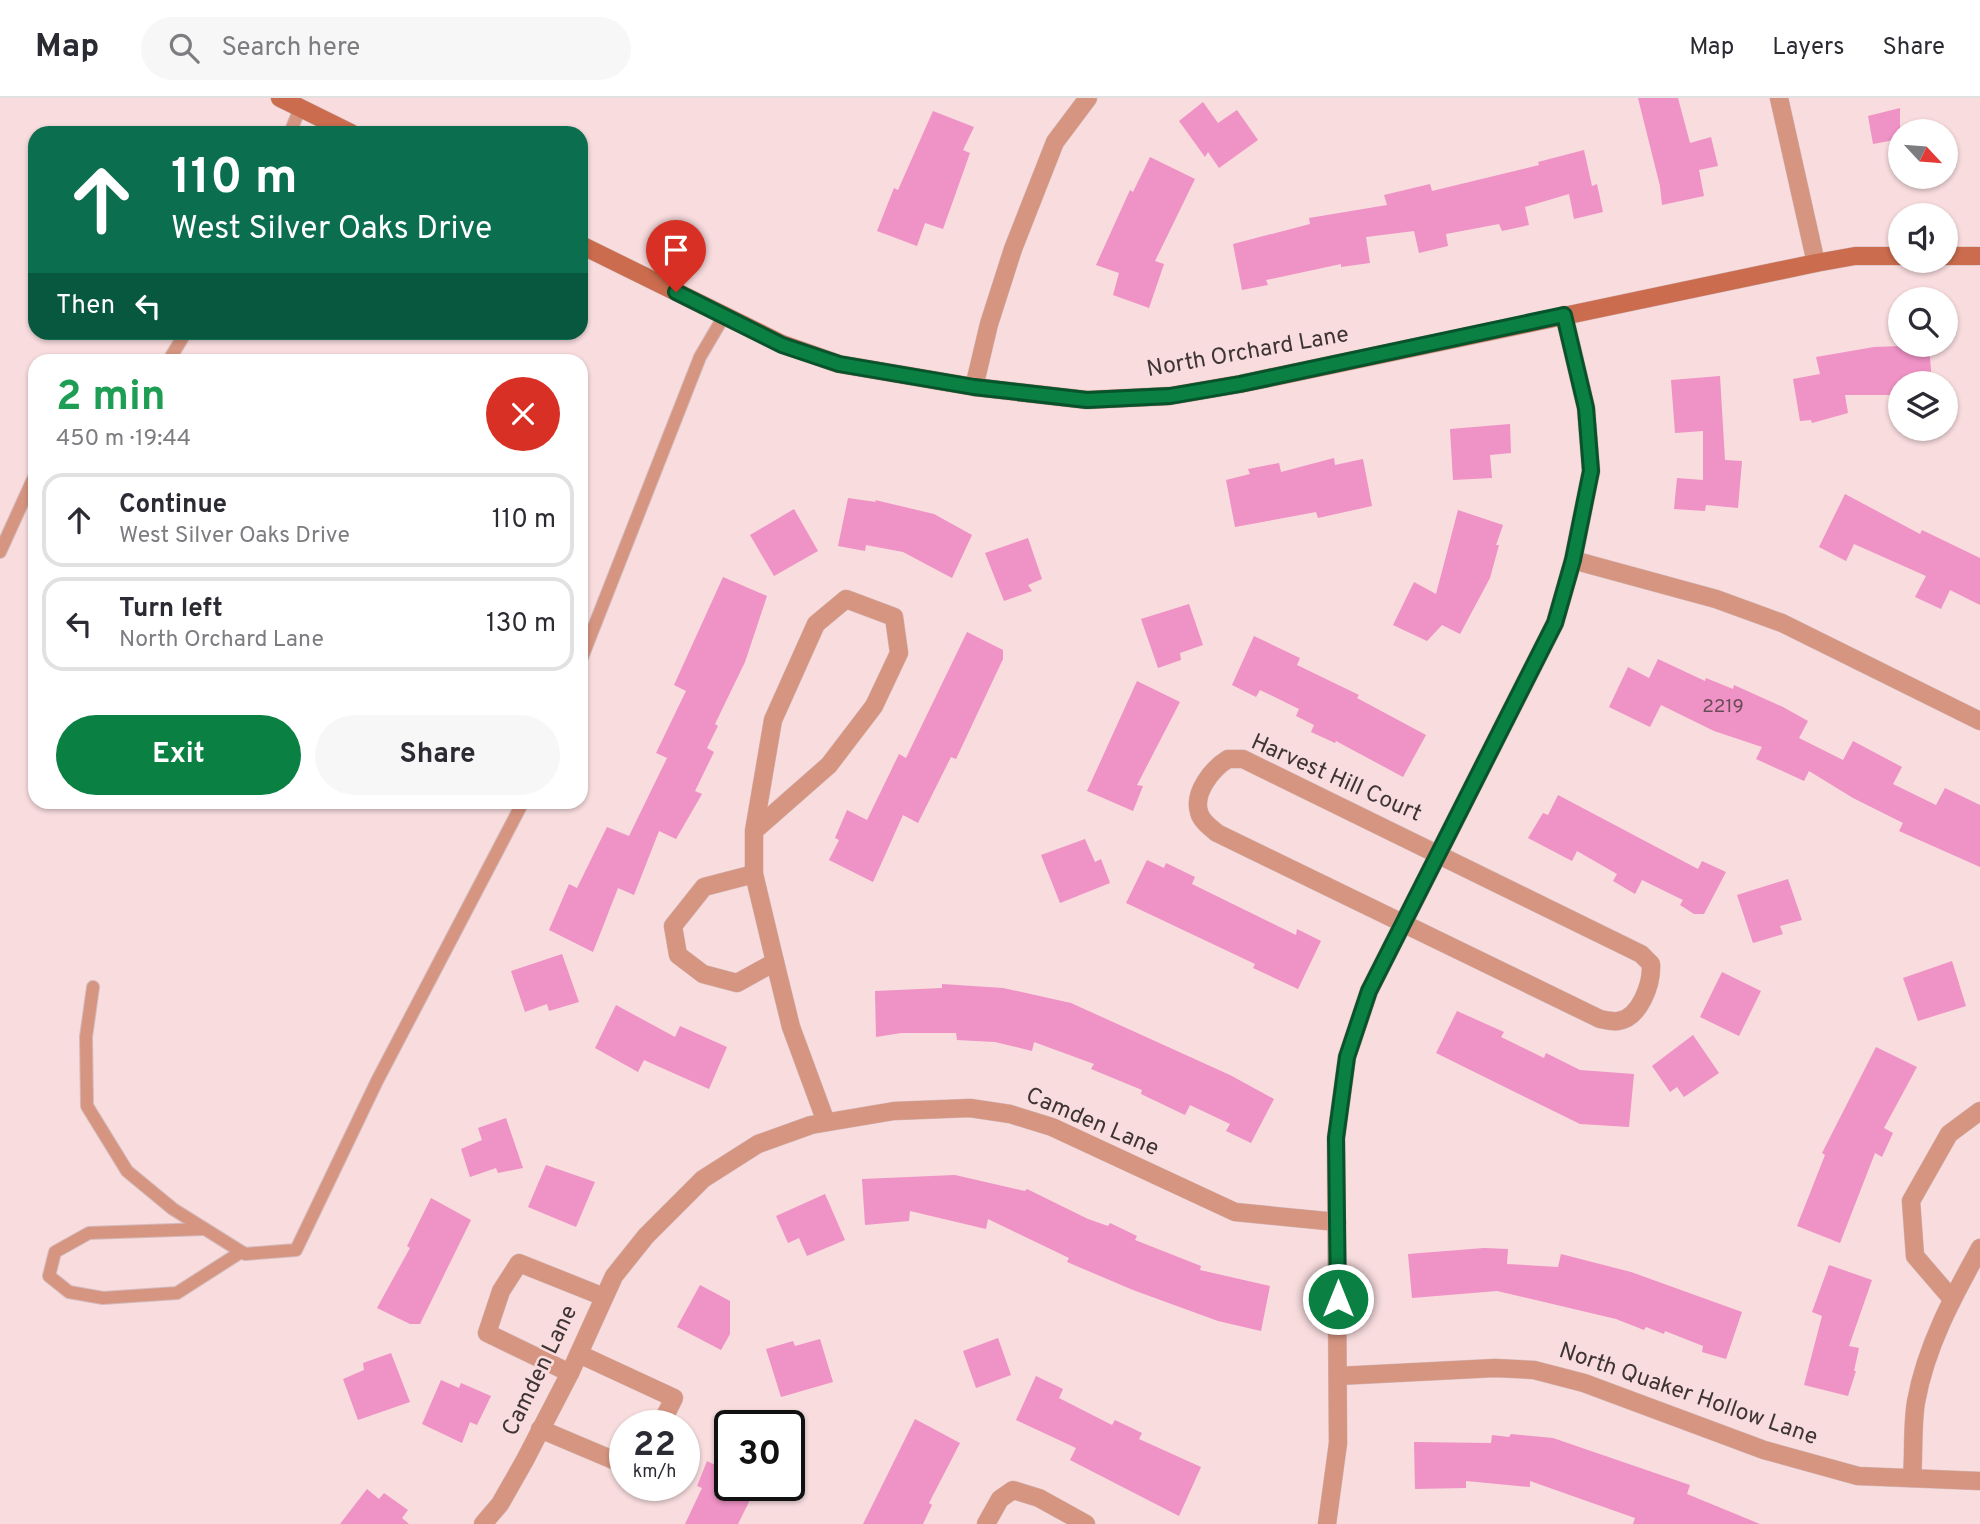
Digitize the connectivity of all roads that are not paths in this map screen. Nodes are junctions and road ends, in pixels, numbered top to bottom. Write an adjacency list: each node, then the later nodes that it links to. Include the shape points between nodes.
1 (279, 98): 4 (street)
2 (1088, 98): 14 (street, via 1055,142 997,299)
3 (1779, 98): 11 (street)
4 (300, 108): 5 (lane); 6 (street)
5 (293, 126)
6 (337, 126)
7 (588, 248): 13 (street, North Orchard Lane)
8 (1888, 256): 11 (street, North Orchard Lane)
9 (1958, 256): 10 (street)
10 (1980, 256)
11 (1816, 263): 12 (street, North Orchard Lane)
12 (1564, 315): 14 (street, North Orchard Lane, via 1170,396 1087,400); 17 (street, via 1586,408 1591,471)
13 (724, 316): 14 (street, North Orchard Lane, via 782,345 839,364); 18 (lane, via 700,357)
14 (974, 387)
15 (28, 490): 16 (lane)
16 (0, 552)
17 (1573, 560): 19 (street, via 1716,599 1782,623); 22 (street, via 1555,623)
18 (588, 642)
19 (1980, 721)
20 (519, 809): 32 (lane, via 377,1081 296,1250)
21 (754, 831): 21 (street, via 773,720 816,624 846,599 894,617 899,653 874,706 829,765); 23 (street)
22 (1437, 852): 24 (street); 24 (street, Harvest Hill Court, via 1243,759 1228,759 1215,766 1205,783 1199,813 1217,834); 24 (street, Harvest Hill Court, via 1641,954 1651,964 1646,993 1633,1013 1619,1021 1600,1019)
23 (754, 874): 25 (street); 25 (street, via 704,887 673,926 678,955 703,974 737,983)
24 (1402, 924): 29 (street, via 1369,991 1347,1057 1336,1138)
25 (775, 962): 28 (street, via 791,1027)
26 (93, 987): 30 (lane, via 86,1037 87,1106 127,1171)
27 (1980, 1111): 34 (street, via 1949,1135 1911,1201 1915,1256)
28 (826, 1122): 29 (street, Camden Lane, via 894,1111 970,1108 1010,1114 1052,1127 1235,1212); 33 (street, Camden Lane, via 758,1144 703,1179 646,1236 614,1276)
29 (1337, 1222): 37 (street)
30 (205, 1229): 32 (lane); 32 (lane, via 89,1233 55,1252 49,1276 69,1292 103,1298 177,1293)
31 (1980, 1248): 34 (street)
32 (241, 1252)
33 (604, 1297): 35 (street, Camden Lane); 36 (street, via 519,1263 501,1291 487,1333)
34 (1952, 1299): 41 (street, via 1926,1363 1916,1403)
35 (579, 1354): 36 (street, Camden Lane); 38 (street, via 674,1398)
36 (570, 1373): 39 (street, Camden Lane)
37 (1338, 1376): 41 (street, North Quaker Hollow Lane, via 1534,1370 1584,1383 1764,1450 1858,1476); 46 (street, via 1338,1443)
38 (668, 1410)
39 (540, 1429): 40 (street); 43 (street, Camden Lane, via 500,1504)
40 (609, 1458)
41 (1912, 1478): 42 (street, North Quaker Hollow Lane)
42 (1980, 1481)
43 (483, 1524)
44 (986, 1524): 45 (street, via 1000,1499 1013,1490 1039,1498)
45 (1086, 1524)
46 (1327, 1524)

